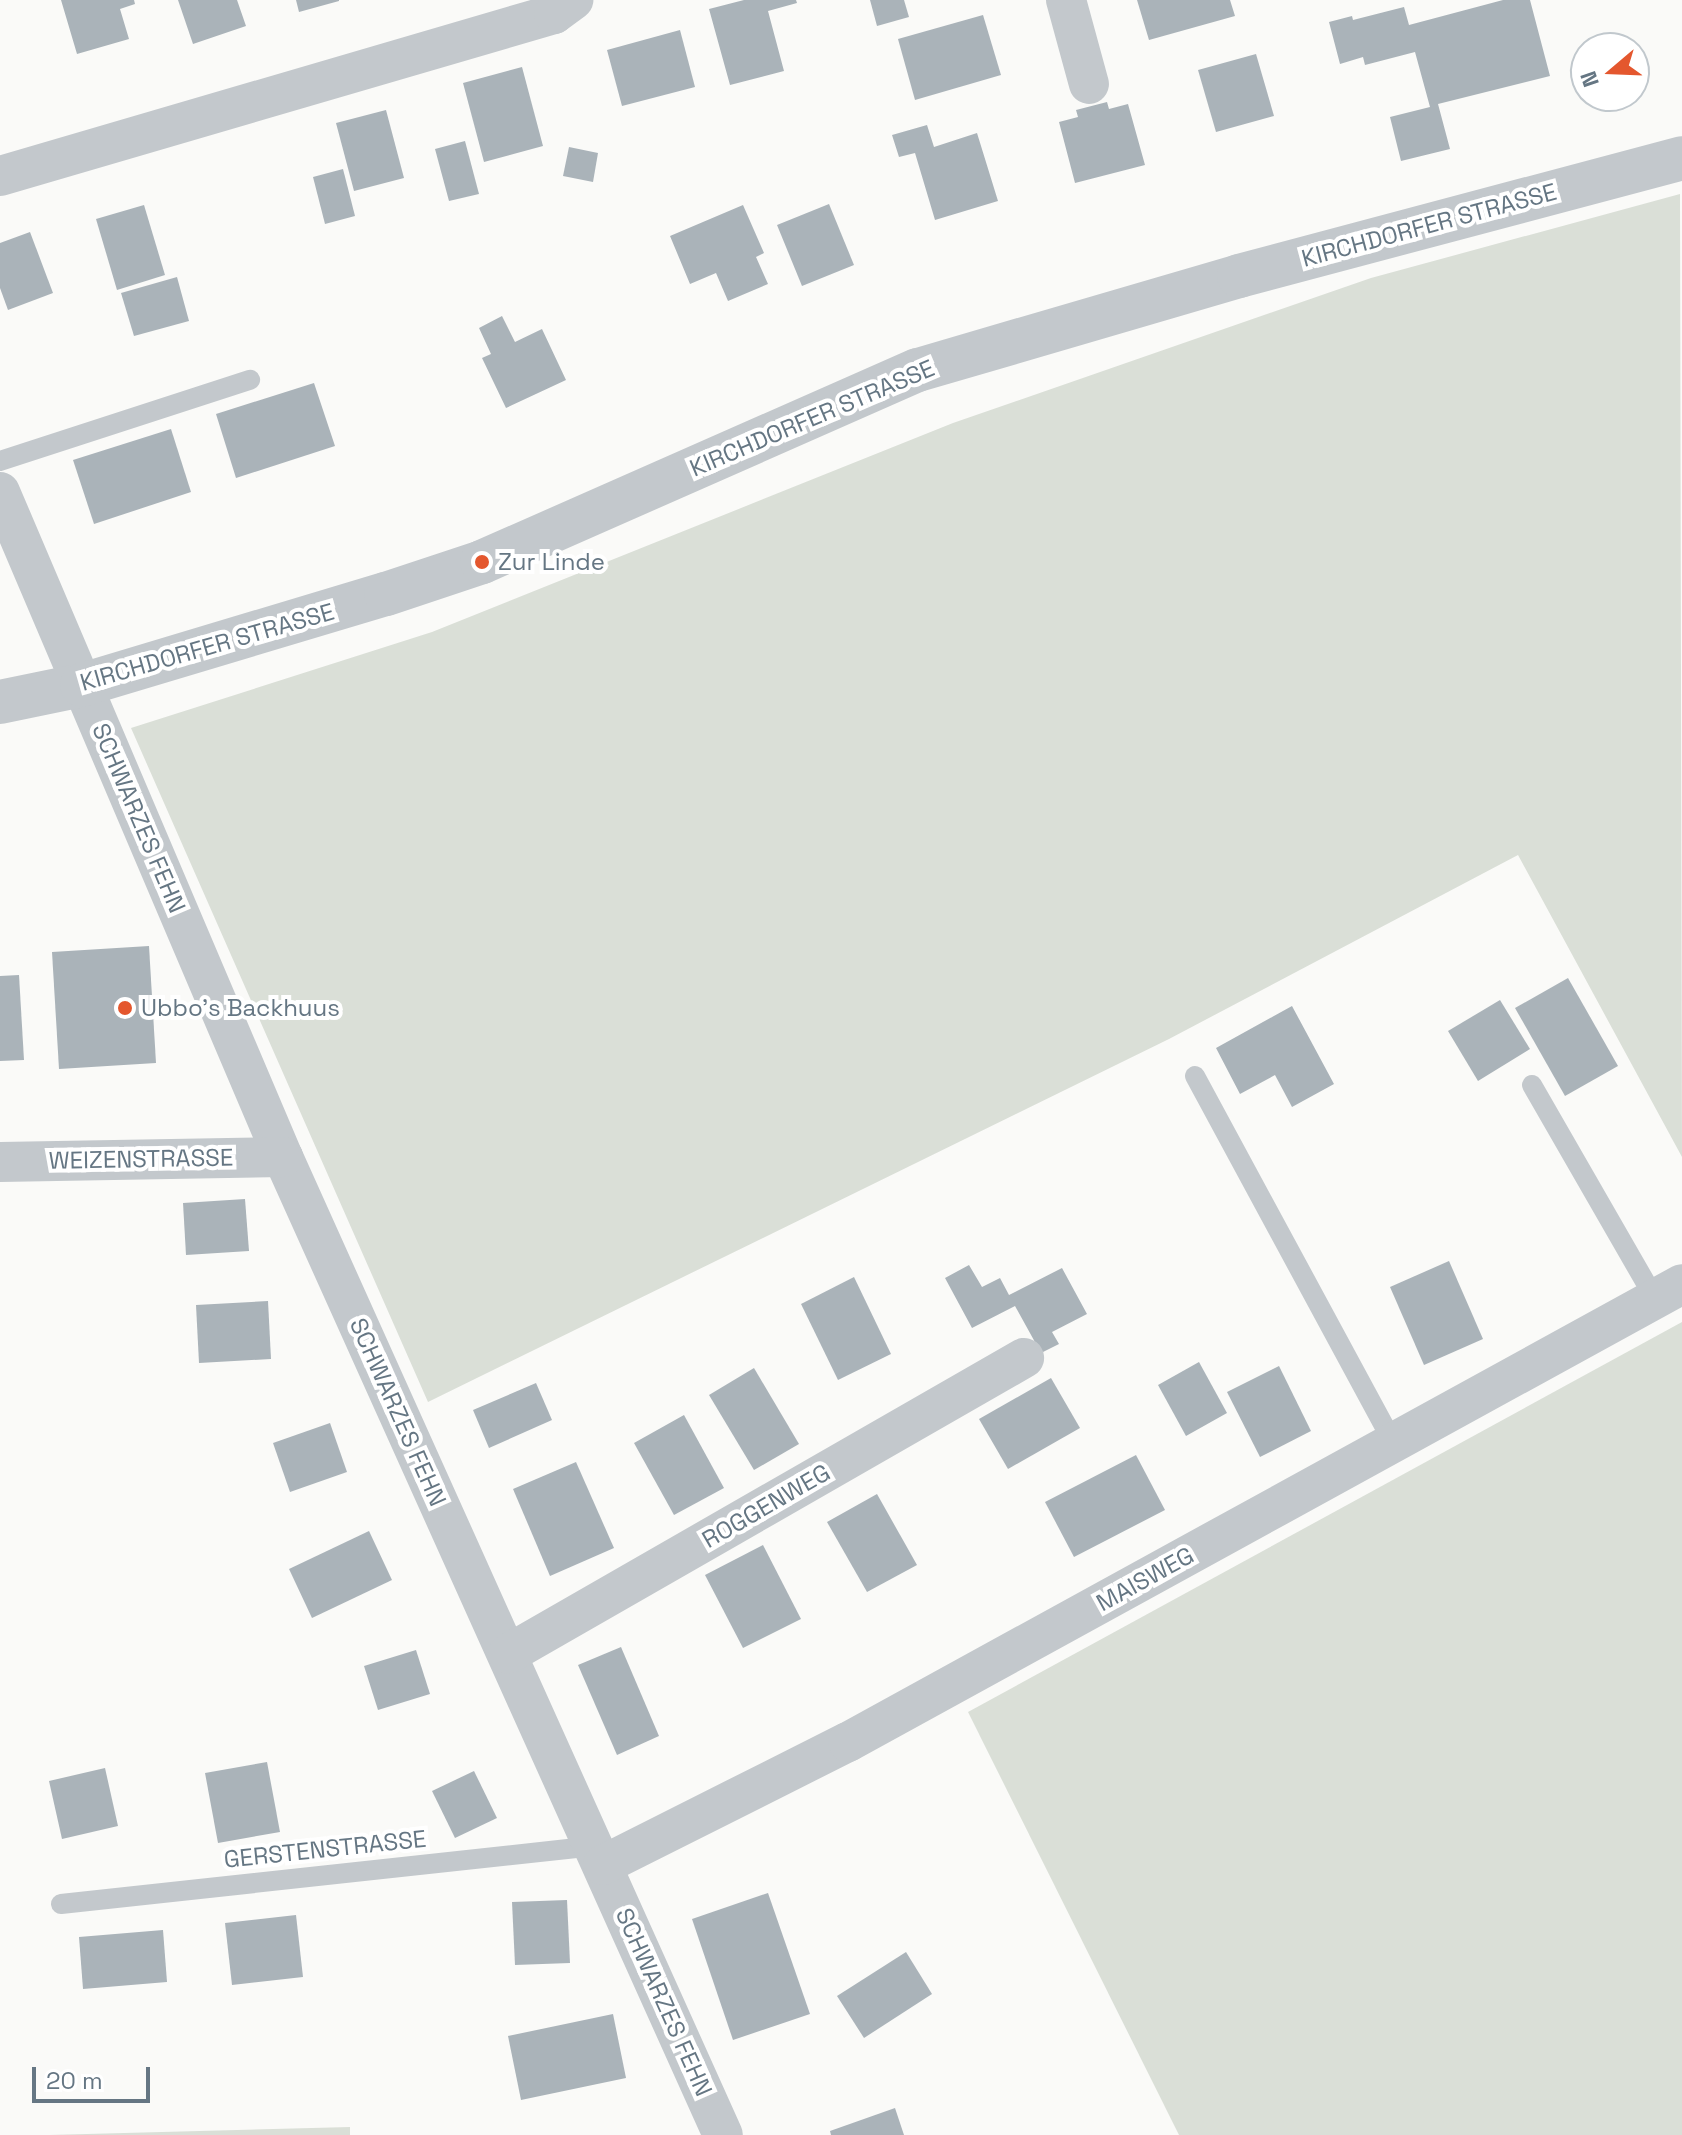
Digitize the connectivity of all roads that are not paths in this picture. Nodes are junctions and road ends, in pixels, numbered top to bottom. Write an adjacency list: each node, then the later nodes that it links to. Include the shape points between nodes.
1 (573, 0): 5 (street, via 554,14)
2 (1066, 0): 3 (street)
3 (1089, 84)
4 (1682, 158): 9 (street, KIRCHDORFER STRASSE, via 1239,276 918,370 482,562)
5 (0, 176)
6 (250, 380): 7 (lane)
7 (0, 461)
8 (0, 492): 9 (street, SCHWARZES FEHN)
9 (82, 685): 10 (street, KIRCHDORFER STRASSE); 13 (street, SCHWARZES FEHN)
10 (0, 702)
11 (1195, 1076): 17 (lane)
12 (1532, 1085): 15 (lane)
13 (283, 1157): 14 (street, WEIZENSTRASSE); 18 (street, SCHWARZES FEHN)
14 (0, 1162)
15 (1669, 1292): 17 (street, MAISWEG)
16 (1024, 1358): 18 (street, ROGGENWEG)
17 (1393, 1442): 19 (street, MAISWEG, via 848,1742)
18 (508, 1654): 19 (street, SCHWARZES FEHN)
19 (599, 1855): 20 (lane, GERSTENSTRASSE); 21 (street, SCHWARZES FEHN)
20 (61, 1904)
21 (723, 2135)

